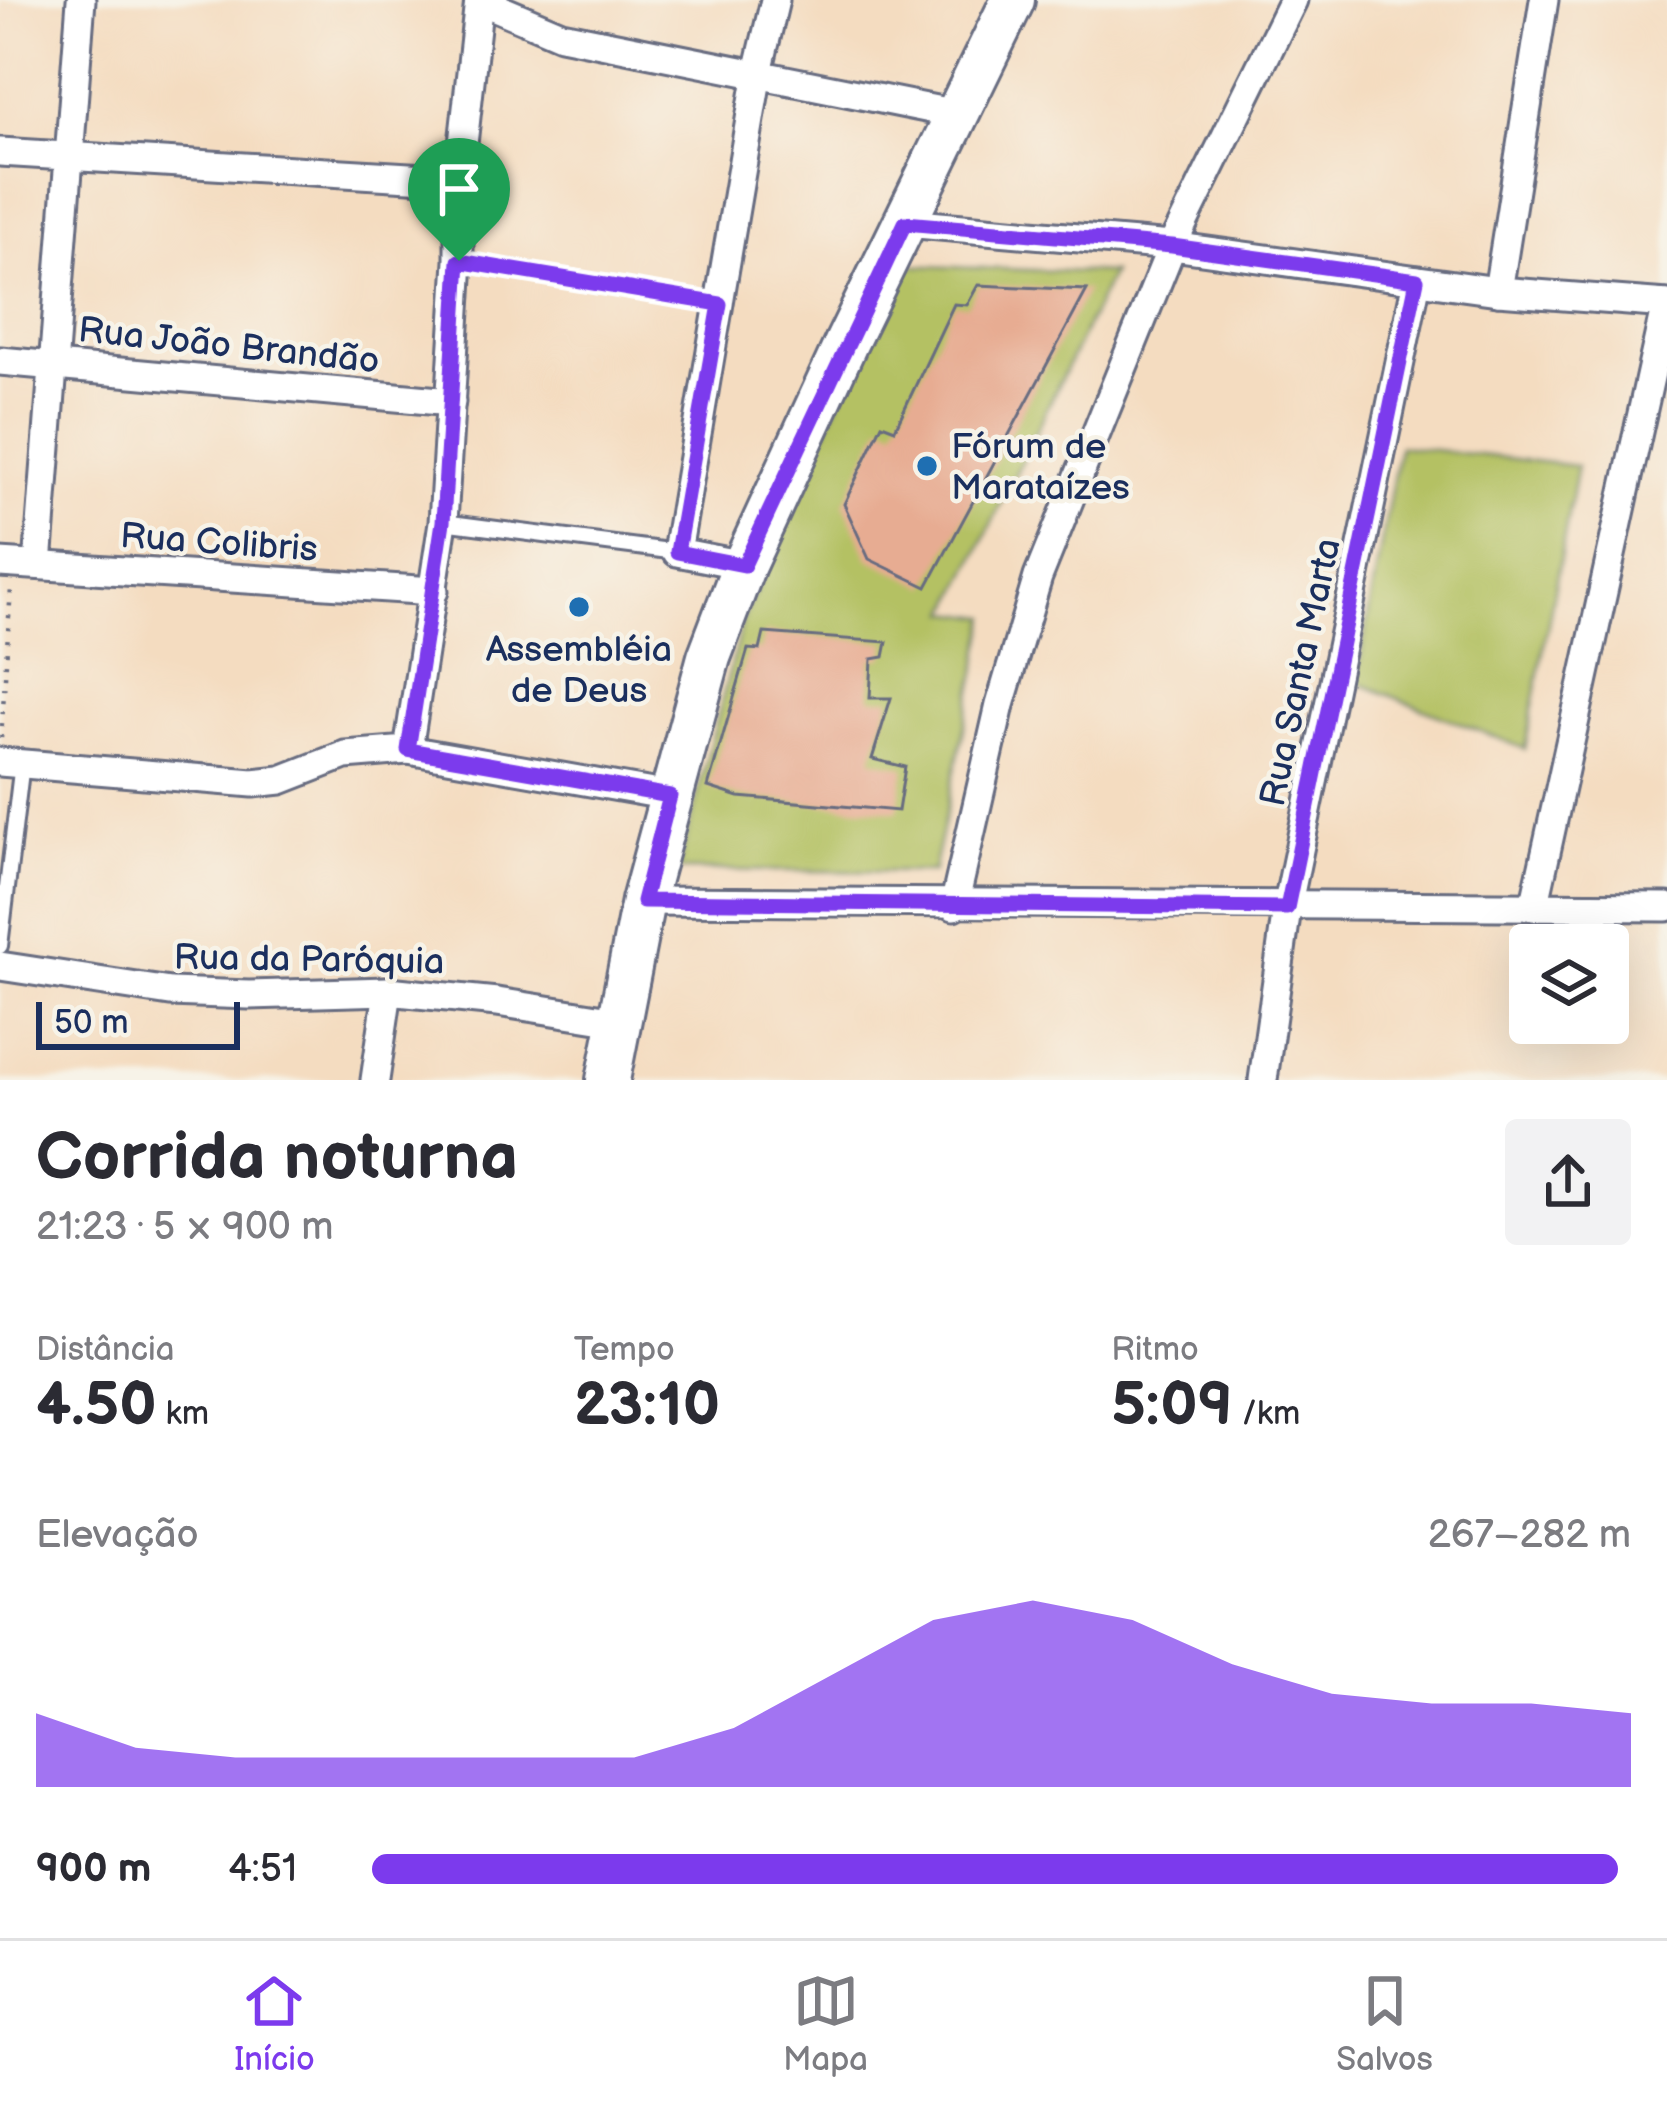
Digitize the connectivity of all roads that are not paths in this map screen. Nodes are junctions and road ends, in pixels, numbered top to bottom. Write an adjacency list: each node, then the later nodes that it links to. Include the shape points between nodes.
1 (81, 0): 10 (street)
2 (479, 0): 7 (street, via 562,34); 11 (street)
3 (775, 0): 7 (street)
4 (1013, 0): 8 (main road)
5 (1293, 0): 13 (street)
6 (1544, 0): 16 (street)
7 (758, 72): 8 (street); 17 (street)
8 (956, 114): 12 (main road)
9 (0, 152): 10 (street)
10 (71, 156): 11 (street); 20 (street)
11 (459, 180): 14 (street)
12 (905, 223): 13 (street); 25 (main road)
13 (1172, 246): 15 (street); 31 (street, via 1024,620)
14 (459, 261): 17 (lane); 21 (street)
15 (1417, 280): 16 (street); 33 (street, Rua Santa Marta)
16 (1498, 291): 18 (street)
17 (720, 304): 23 (street)
18 (1667, 304): 34 (street)
19 (0, 361): 20 (street, Rua João Brandão)
20 (56, 364): 21 (street, Rua João Brandão); 24 (street)
21 (452, 402): 22 (street)
22 (443, 522): 23 (lane); 26 (street)
23 (677, 552): 25 (street)
24 (17, 564): 26 (street, Rua Colibris)
25 (744, 565): 29 (main road)
26 (434, 591): 27 (street)
27 (408, 750): 28 (street, via 345,755 253,783); 29 (street)
28 (7, 757): 35 (lane)
29 (670, 796): 30 (main road)
30 (643, 901): 31 (street); 38 (main road)
31 (954, 906): 33 (street)
32 (1667, 907): 34 (street)
33 (1287, 908): 34 (street); 41 (street, Rua Santa Marta)
34 (1534, 908)
35 (0, 946)
36 (0, 966): 37 (street, Rua da Paróquia, via 190,993)
37 (388, 991): 38 (street, Rua da Paróquia); 39 (street)
38 (617, 1021): 40 (main road)
39 (375, 1080)
40 (608, 1080)
41 (1263, 1080)

